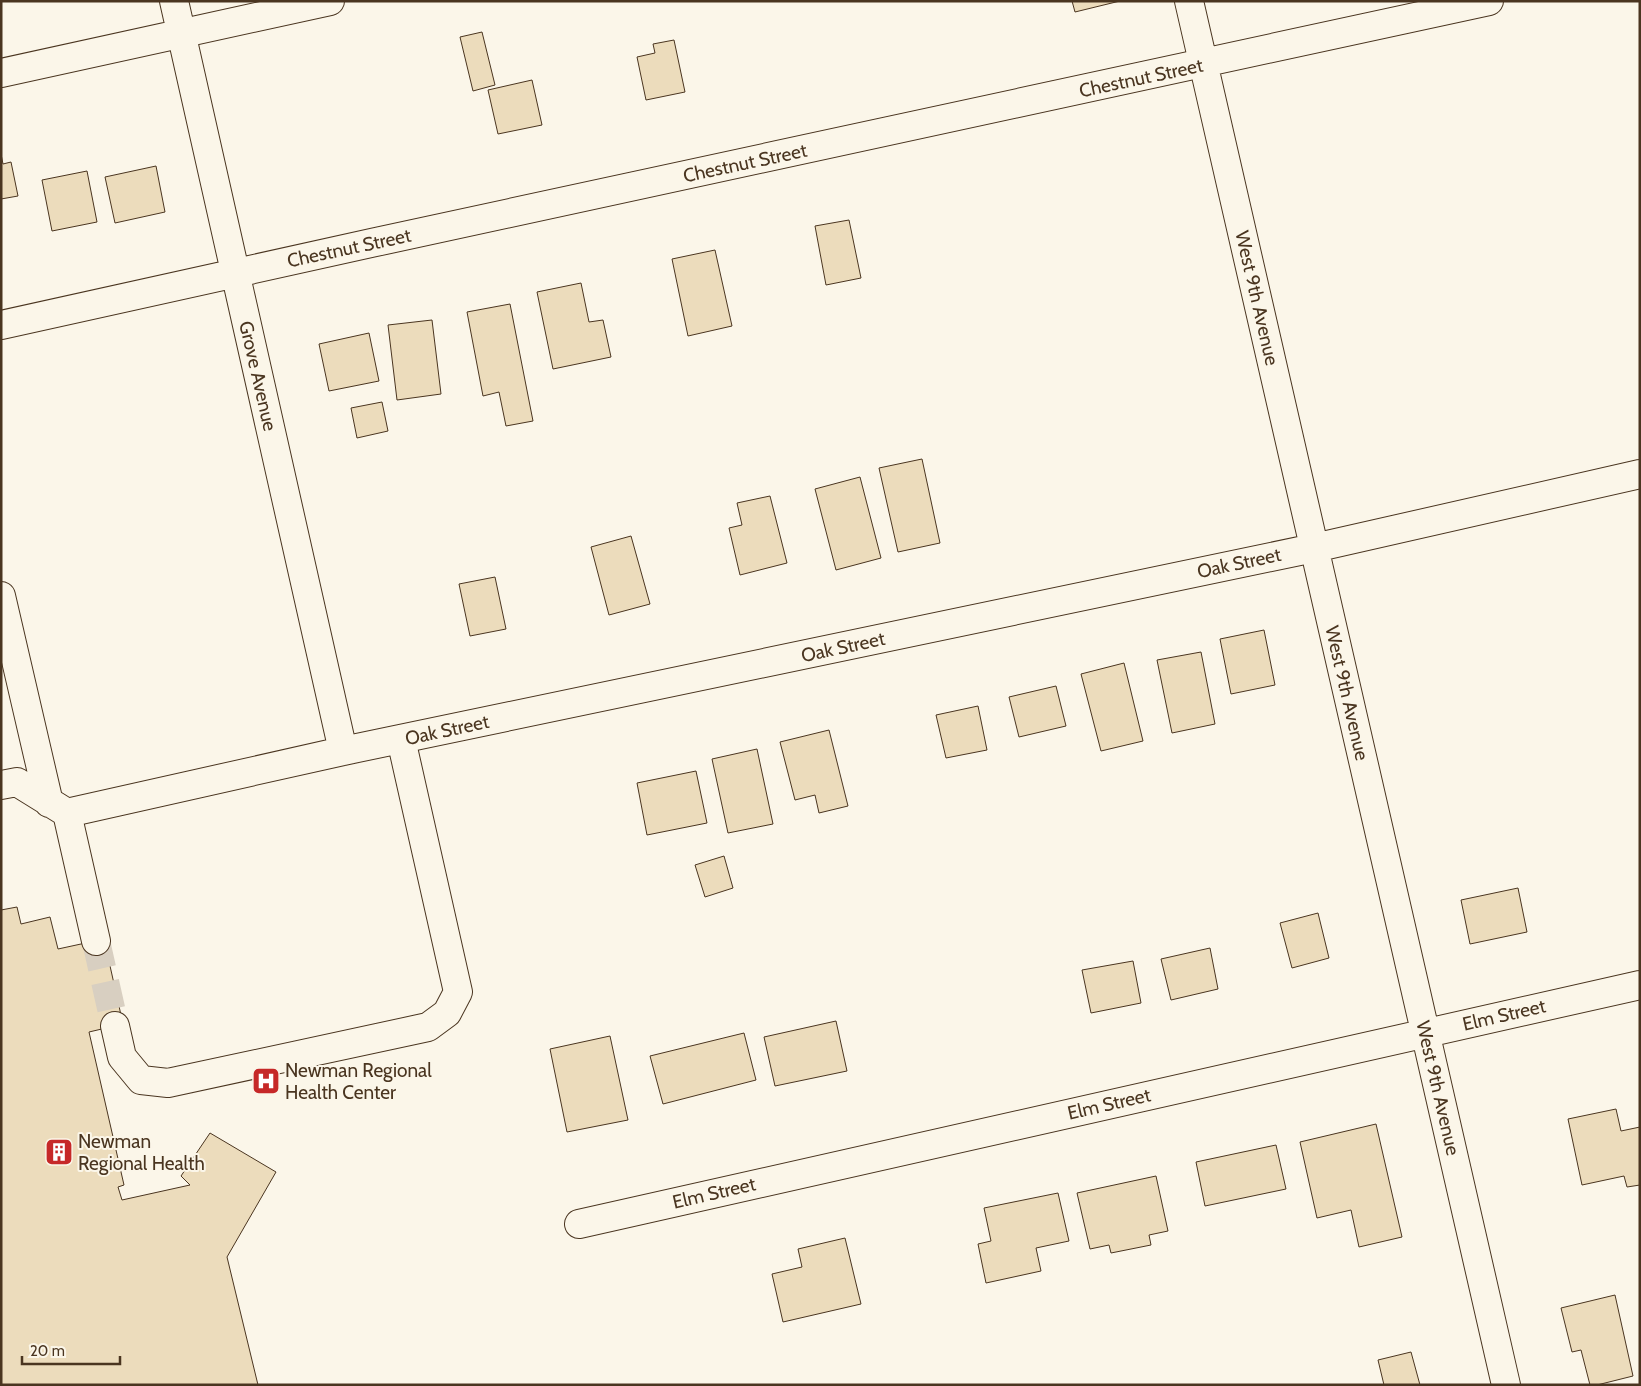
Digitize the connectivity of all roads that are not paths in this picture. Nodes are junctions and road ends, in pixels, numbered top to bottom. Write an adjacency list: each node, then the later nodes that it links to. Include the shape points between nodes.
1 (174, 1): 5 (street, Grove Avenue)
2 (330, 1): 5 (street)
3 (1190, 1): 6 (street, West 9th Avenue)
4 (1489, 1): 6 (street, Chestnut Street)
5 (181, 35): 7 (street); 8 (street, Grove Avenue)
6 (1204, 65): 8 (street, Chestnut Street); 11 (street, West 9th Avenue)
7 (1, 73)
8 (235, 272): 9 (street, Chestnut Street); 14 (street, Grove Avenue)
9 (1, 325)
10 (1640, 474): 11 (street, Oak Street)
11 (1314, 548): 13 (street, Oak Street); 20 (street, West 9th Avenue)
12 (1, 596): 16 (street)
13 (401, 739): 14 (street, Oak Street); 19 (street, via 458,992 447,1013 428,1026 168,1083 141,1080 122,1057)
14 (343, 751): 16 (street, Oak Street)
15 (1, 786): 16 (street, via 17,782)
16 (58, 808): 17 (street)
17 (96, 941)
18 (1640, 985): 20 (street, Elm Street)
19 (115, 1026)
20 (1426, 1033): 21 (street, Elm Street); 22 (street, West 9th Avenue)
21 (579, 1224)
22 (1506, 1385)

